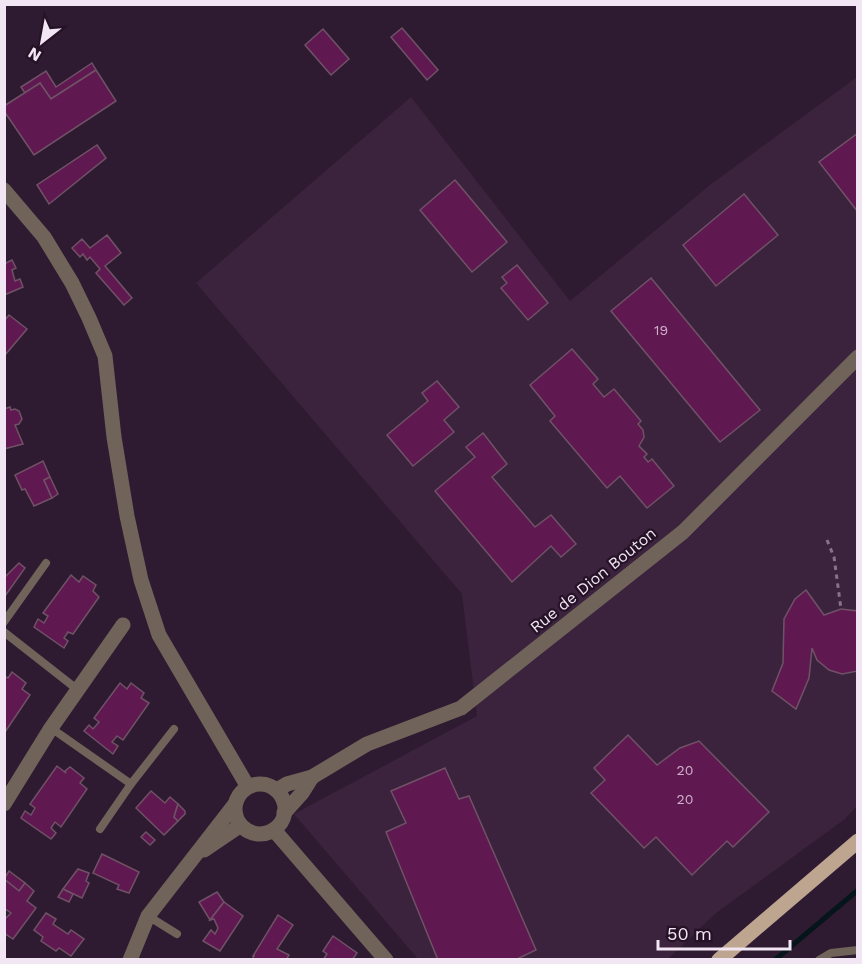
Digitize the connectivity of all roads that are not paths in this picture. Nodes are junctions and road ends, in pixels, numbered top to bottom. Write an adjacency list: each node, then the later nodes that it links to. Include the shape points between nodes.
1 (4, 190): 13 (street, via 45,237 105,356 123,493 141,580 159,635)
2 (858, 357): 10 (street, Rue de Dion Bouton, via 683,532 461,708 367,744)
3 (46, 563): 4 (lane)
4 (4, 622)
5 (123, 625): 7 (street)
6 (4, 632): 7 (lane)
7 (78, 690): 8 (street)
8 (51, 728): 11 (lane); 12 (street)
9 (174, 729): 11 (lane)
10 (312, 777): 14 (street, Rue de Dion Bouton); 17 (street, Rue de Dion Bouton)
11 (131, 784): 19 (lane)
12 (9, 785): 15 (street)
13 (248, 787): 14 (street, via 263,784); 16 (street)
14 (277, 790): 17 (street)
15 (4, 804)
16 (235, 804): 18 (street); 22 (street)
17 (284, 813): 20 (street)
18 (240, 824): 20 (street, via 252,832); 22 (street)
19 (99, 829)
20 (274, 830): 27 (street)
21 (858, 841): 28 (main road)
22 (191, 858): 23 (street)
23 (148, 916): 24 (lane); 26 (street)
24 (177, 934)
25 (858, 950): 29 (lane, via 831,953)
26 (130, 960)
27 (386, 960)
28 (719, 960)
29 (819, 960)

